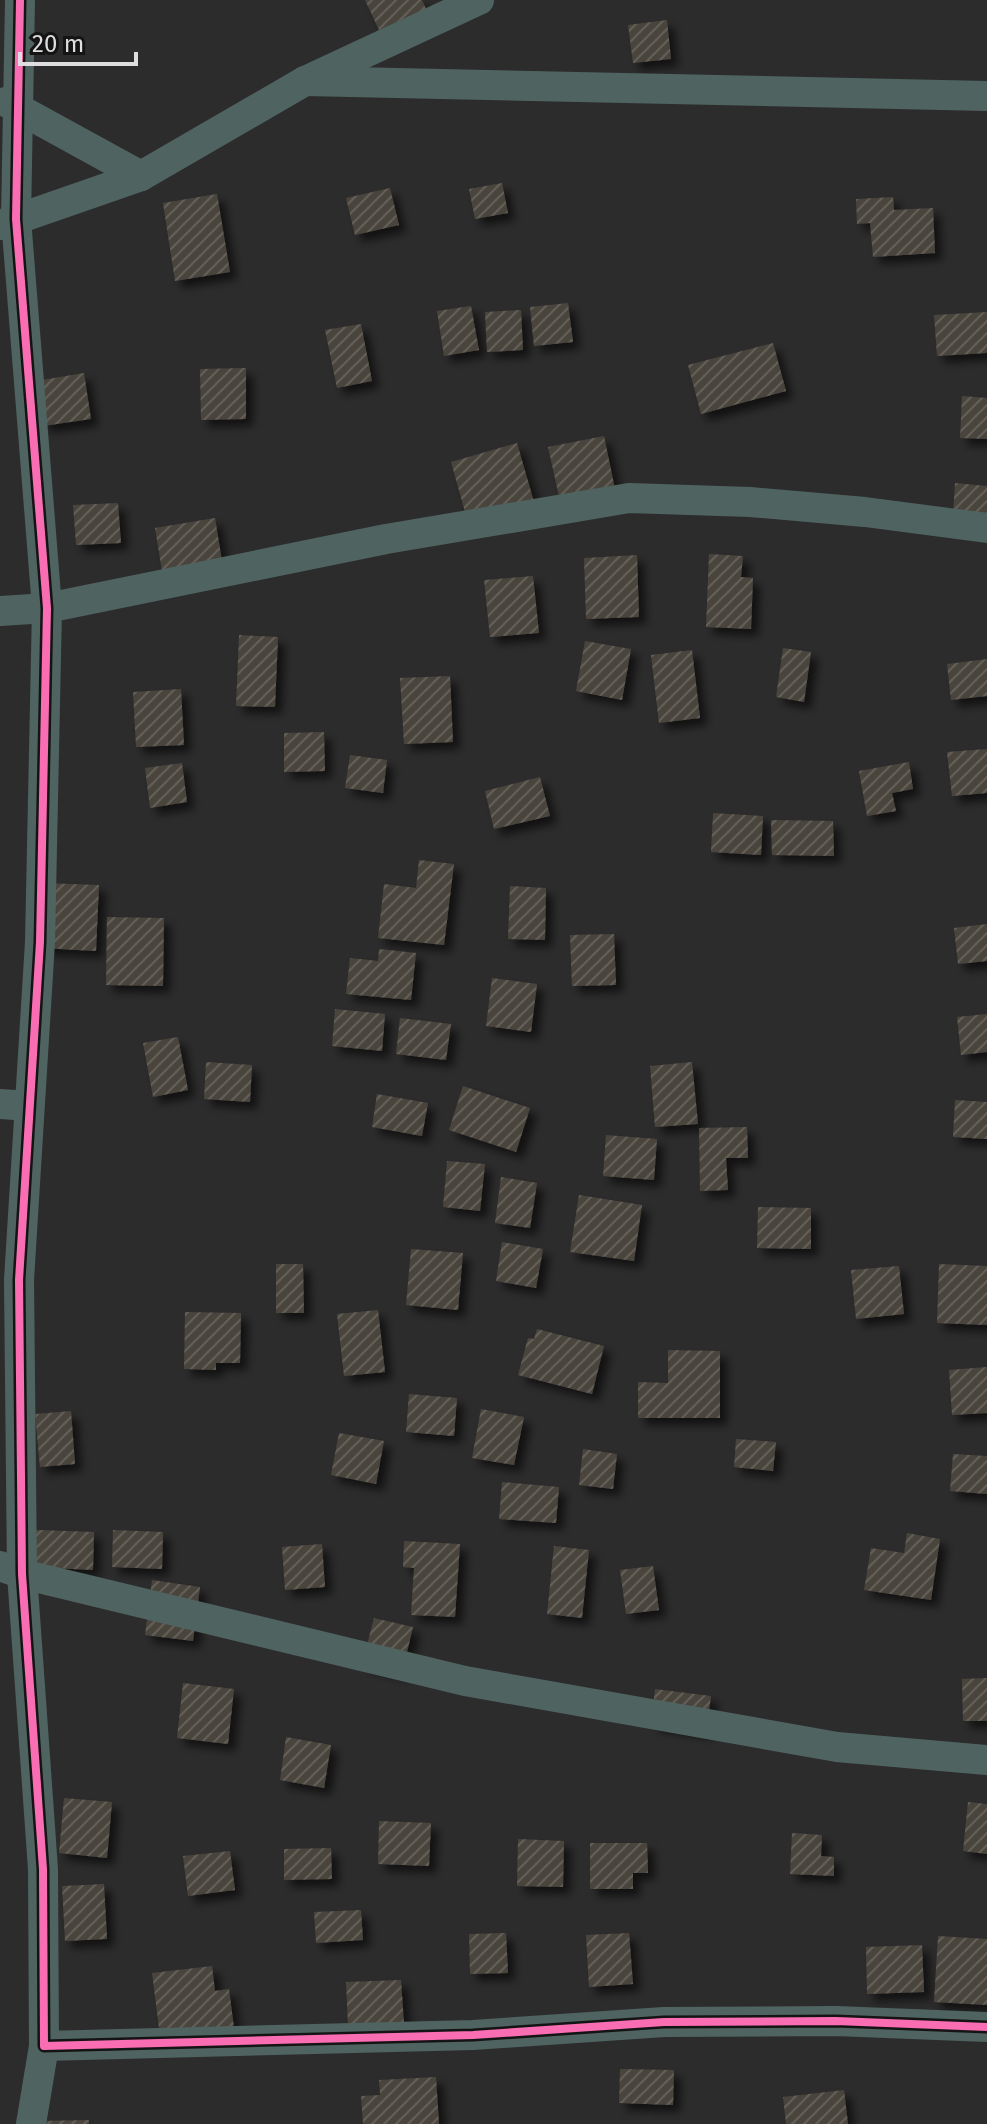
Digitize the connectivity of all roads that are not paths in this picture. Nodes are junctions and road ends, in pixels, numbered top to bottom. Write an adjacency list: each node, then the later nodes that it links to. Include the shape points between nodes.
1 (20, 0): 5 (street)
2 (479, 0): 3 (street)
3 (305, 81): 4 (street); 6 (street)
4 (987, 96)
5 (9, 105): 6 (street); 7 (street)
6 (141, 176): 7 (street)
7 (8, 222): 9 (street)
8 (987, 528): 9 (street, via 764,503 629,498 386,539)
9 (47, 608): 10 (street); 11 (street, via 40,942)
10 (0, 611)
11 (14, 1105): 12 (street, via 19,1280)
12 (11, 1570): 13 (street, via 465,1681 837,1747); 15 (street, via 43,1869)
13 (987, 1760)
14 (987, 2027): 15 (street, via 664,2022 473,2035)
15 (44, 2046): 16 (street)
16 (31, 2124)

